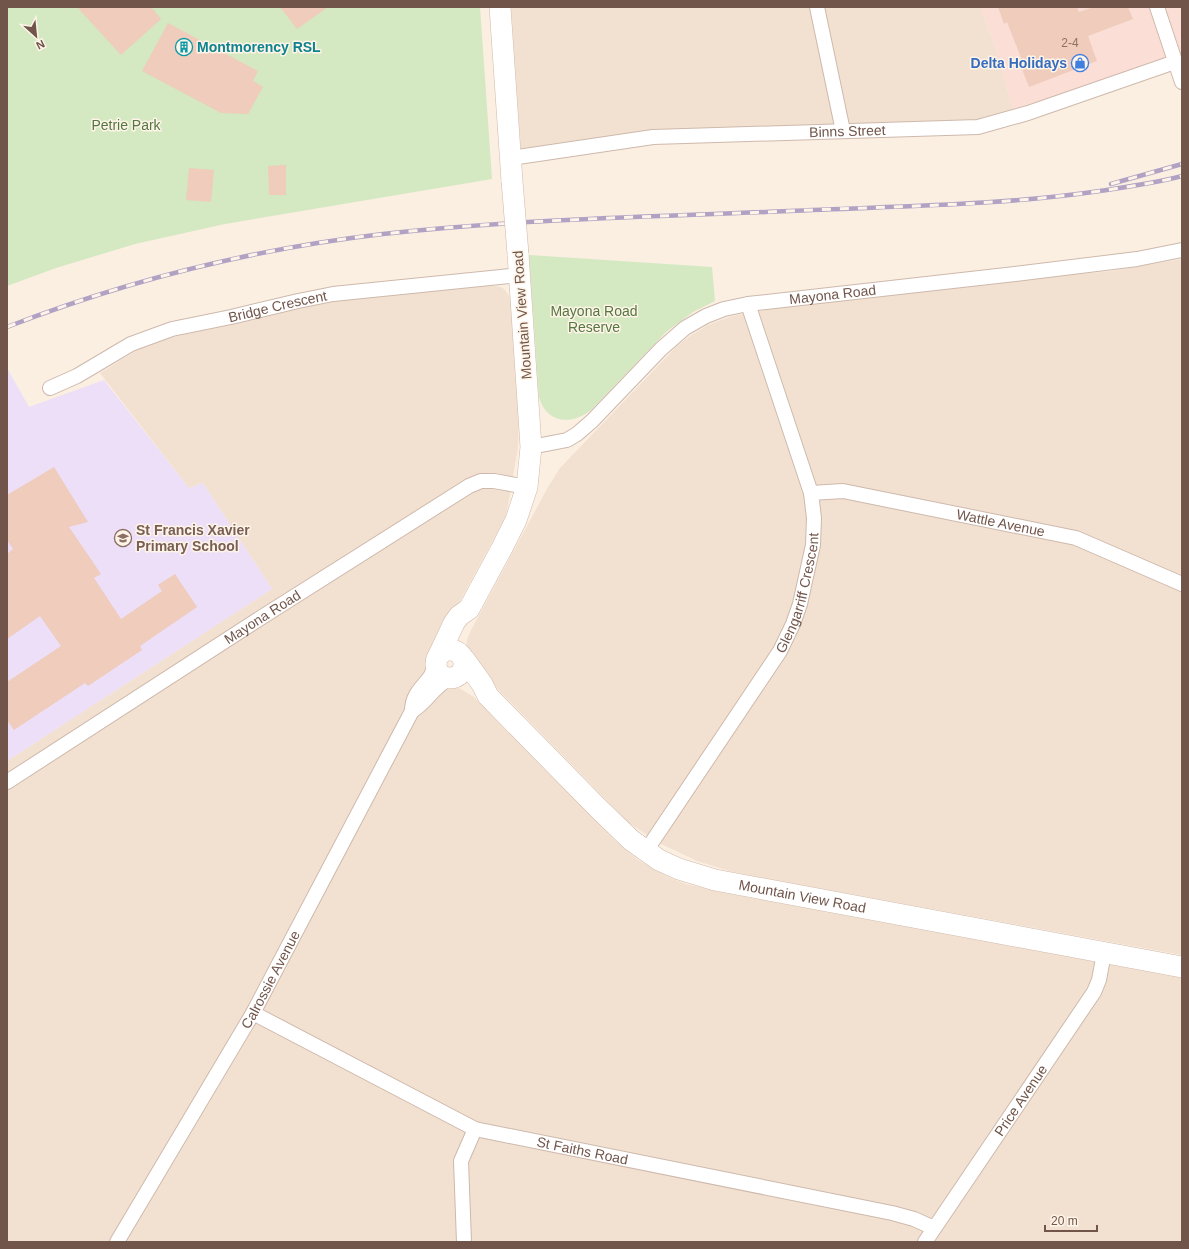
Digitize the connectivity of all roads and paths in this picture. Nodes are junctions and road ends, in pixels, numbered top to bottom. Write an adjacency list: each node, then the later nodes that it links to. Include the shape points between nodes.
1 (500, 7): 7 (street, Mountain View Road)
2 (817, 7): 6 (street)
3 (1157, 7): 4 (street)
4 (1175, 62): 5 (street); 6 (street, Binns Street, via 1028,113 978,127)
5 (1182, 82)
6 (843, 131): 7 (street, Binns Street, via 653,137)
7 (511, 158): 9 (street, Mountain View Road, bridge)
8 (1182, 250): 10 (street, Mayona Road, via 1137,259)
9 (519, 275): 11 (street, Bridge Crescent, via 333,294 172,329 131,344 77,376); 12 (street, Mountain View Road)
10 (748, 304): 12 (street, Mayona Road, via 724,309 685,328 577,434 567,440); 14 (street, Glengarriff Crescent)
11 (50, 388)
12 (532, 447): 13 (street, Mountain View Road)
13 (527, 487): 16 (street, Mountain View Road, via 510,534); 22 (street, Mayona Road, via 494,481 481,481 469,486)
14 (811, 493): 15 (street, Wattle Avenue, via 844,491 1076,538); 23 (street, Glengarriff Crescent, via 814,518 813,545 793,624 780,651)
15 (1182, 584)
16 (469, 609): 17 (street, Mountain View Road, via 469,619 462,639); 18 (street, Mountain View Road, via 454,623)
17 (464, 658): 18 (street, via 453,650 444,651); 19 (street, via 462,672); 20 (street, Mountain View Road)
18 (437, 659): 19 (street, via 436,666 441,675); 21 (street, Calrossie Avenue, via 431,676 415,696)
19 (451, 678): 20 (street, Mountain View Road); 21 (street, Calrossie Avenue, via 438,686)
20 (488, 696): 23 (street, Mountain View Road, via 607,817)
21 (412, 711): 26 (street, Calrossie Avenue)
22 (7, 782)
23 (646, 851): 24 (street, Mountain View Road, via 679,869 715,880)
24 (1104, 953): 25 (street, Mountain View Road); 28 (street, Price Avenue, via 1094,992)
25 (1182, 967)
26 (253, 1013): 27 (street, St Faiths Road); 29 (street, Calrossie Avenue)
27 (475, 1129): 28 (street, St Faiths Road, via 892,1213); 30 (street, via 461,1161)
28 (934, 1228): 31 (street, Price Avenue)
29 (117, 1242)
30 (464, 1242)
31 (925, 1242)

